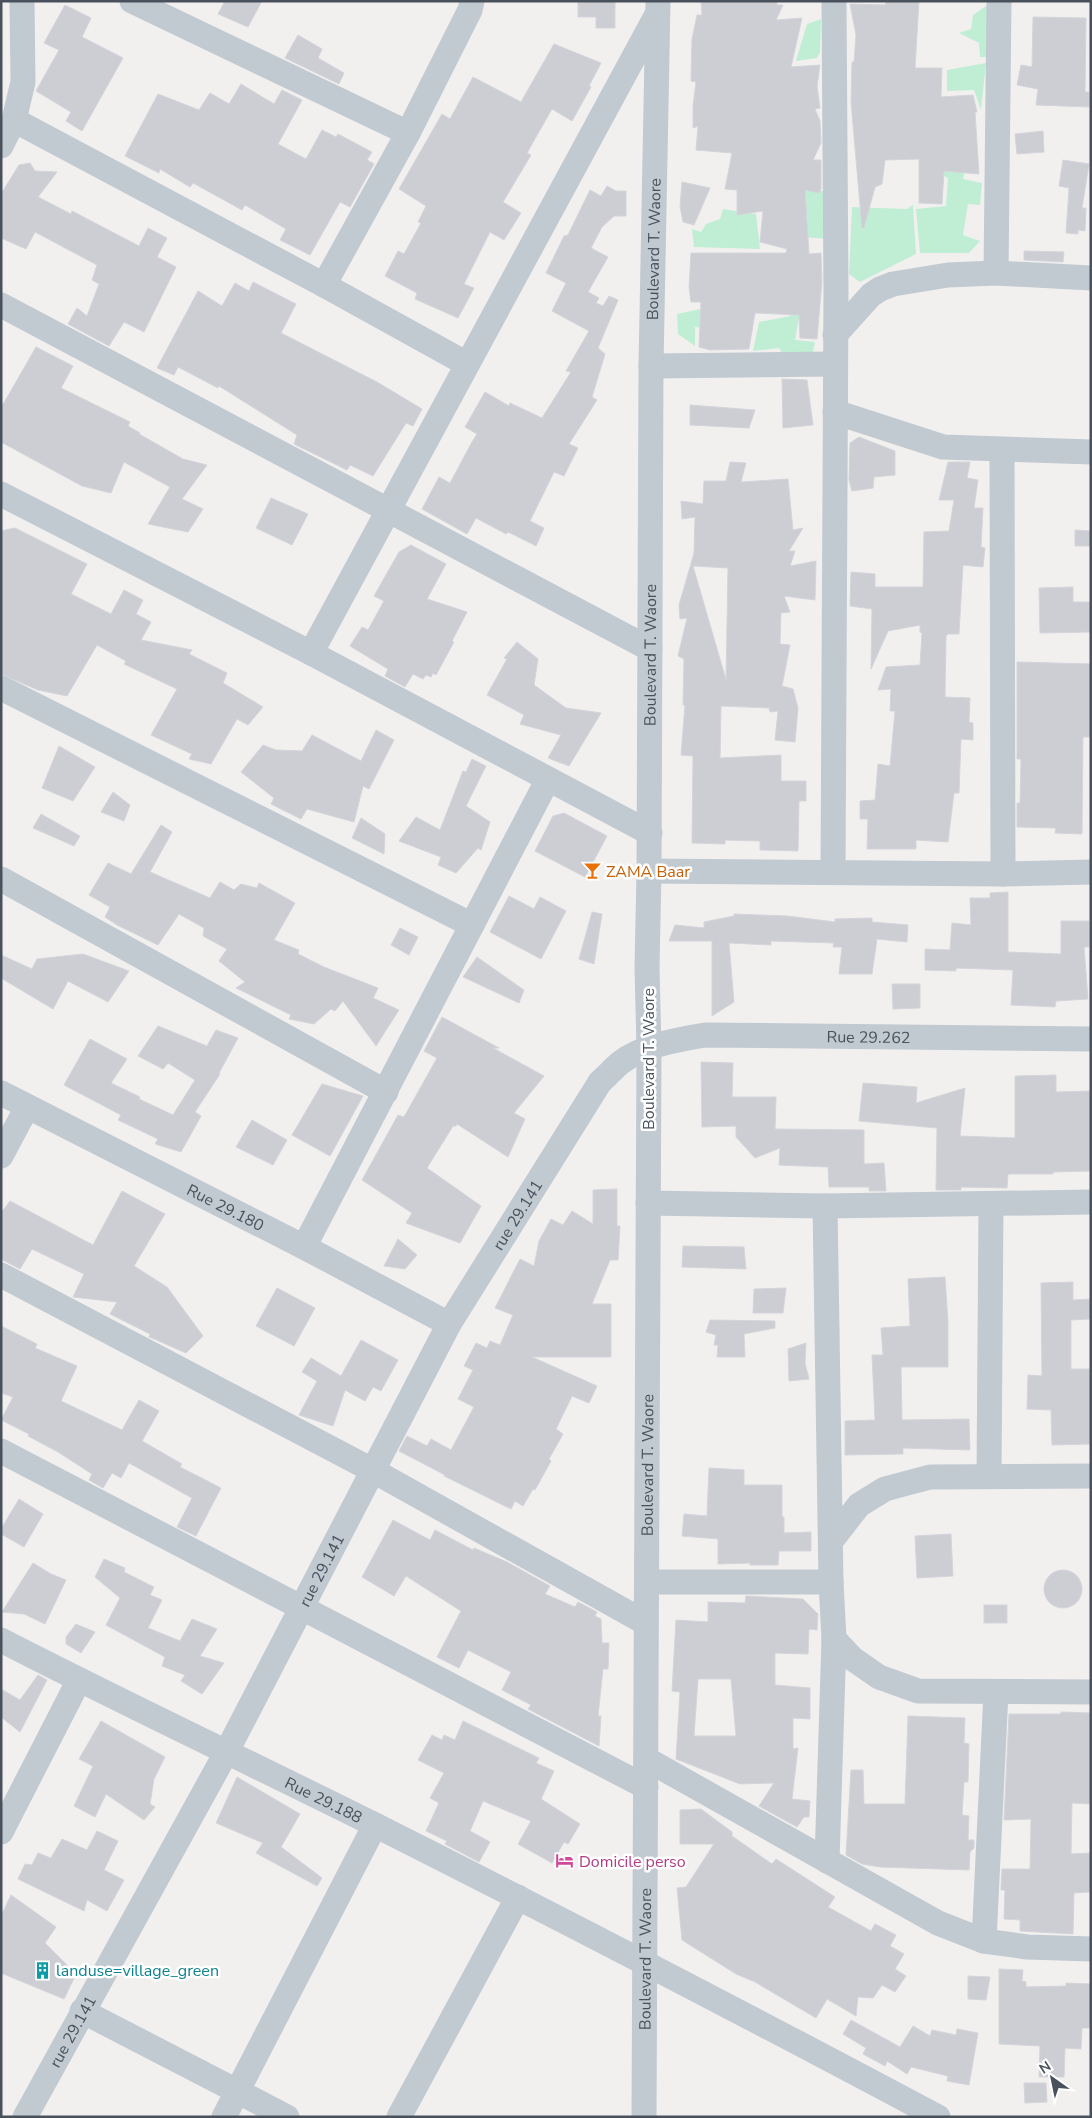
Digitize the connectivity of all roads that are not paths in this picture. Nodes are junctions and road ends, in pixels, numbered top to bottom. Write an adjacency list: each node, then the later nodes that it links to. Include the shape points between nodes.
1 (22, 1): 8 (street, via 23,82)
2 (132, 1): 7 (street)
3 (472, 1): 9 (street)
4 (834, 1): 15 (street)
5 (999, 1): 11 (street)
6 (658, 7): 16 (street); 18 (street, Boulevard T. Waore)
7 (167, 9): 9 (street)
8 (14, 120): 10 (street); 13 (street)
9 (408, 133): 13 (street)
10 (1, 146)
11 (996, 272): 12 (street); 15 (street, via 948,275 880,288)
12 (1091, 278)
13 (324, 285): 16 (street)
14 (1, 305): 23 (street)
15 (836, 335): 17 (street)
16 (467, 364): 23 (street)
17 (835, 364): 18 (street); 19 (street)
18 (652, 366): 24 (street, Boulevard T. Waore)
19 (834, 412): 20 (street, via 943,447); 30 (street)
20 (1002, 450): 21 (street); 32 (street)
21 (1091, 452)
22 (2, 497): 25 (street)
23 (388, 510): 24 (street); 25 (street)
24 (650, 649): 28 (street, Boulevard T. Waore)
25 (311, 653): 27 (street)
26 (1, 688): 34 (street)
27 (548, 779): 28 (street); 34 (street)
28 (650, 833): 29 (street, Boulevard T. Waore)
29 (649, 871): 30 (street); 36 (street, Boulevard T. Waore)
30 (833, 872): 32 (street)
31 (1091, 872): 32 (street)
32 (1003, 874)
33 (1, 880): 37 (street)
34 (472, 925): 37 (street)
35 (1091, 1039): 36 (street, Rue 29.262, via 705,1035)
36 (649, 1048): 42 (street, Boulevard T. Waore); 47 (street, rue 29.141, via 620,1063 600,1082)
37 (386, 1092): 45 (street)
38 (1, 1093): 39 (street, Rue 29.180)
39 (27, 1107): 40 (street); 45 (street, Rue 29.180)
40 (1, 1156)
41 (1091, 1202): 43 (street)
42 (648, 1203): 44 (street); 53 (street, Boulevard T. Waore)
43 (991, 1205): 44 (street); 50 (street)
44 (825, 1206): 52 (street)
45 (304, 1247): 47 (street, Rue 29.180)
46 (1, 1275): 49 (street)
47 (448, 1324): 49 (street, rue 29.141)
48 (1, 1451): 55 (street)
49 (372, 1470): 55 (street, rue 29.141); 56 (street)
50 (989, 1475): 51 (street); 52 (street, via 930,1477 886,1489 859,1505)
51 (1091, 1476)
52 (831, 1541): 54 (street)
53 (646, 1582): 54 (street); 56 (street, Boulevard T. Waore)
54 (831, 1582): 57 (street)
55 (301, 1608): 62 (street, rue 29.141); 64 (street)
56 (646, 1623): 63 (street, Boulevard T. Waore)
57 (834, 1639): 60 (street, via 853,1660 879,1677 918,1691); 67 (street)
58 (1, 1640): 59 (street, Rue 29.188)
59 (79, 1680): 62 (street, Rue 29.188); 66 (street)
60 (996, 1692): 61 (street); 69 (street)
61 (1091, 1692)
62 (227, 1751): 65 (street, Rue 29.188); 72 (street, rue 29.141)
63 (646, 1760): 64 (street, Boulevard T. Waore); 67 (street)
64 (646, 1787): 71 (street, Boulevard T. Waore)
65 (375, 1825): 68 (street, Rue 29.188); 73 (street)
66 (1, 1832)
67 (827, 1860): 69 (street, via 938,1923)
68 (518, 1897): 71 (street, Rue 29.188); 77 (street)
69 (984, 1941): 70 (street, via 1027,1947)
70 (1091, 1949)
71 (645, 1961): 78 (street, Boulevard T. Waore); 79 (street, Rue 29.188)
72 (82, 2010): 73 (street); 74 (street, rue 29.141)
73 (238, 2090): 75 (street); 76 (street)
74 (25, 2117)
75 (224, 2117)
76 (287, 2117)
77 (399, 2117)
78 (644, 2117)
79 (938, 2117)

